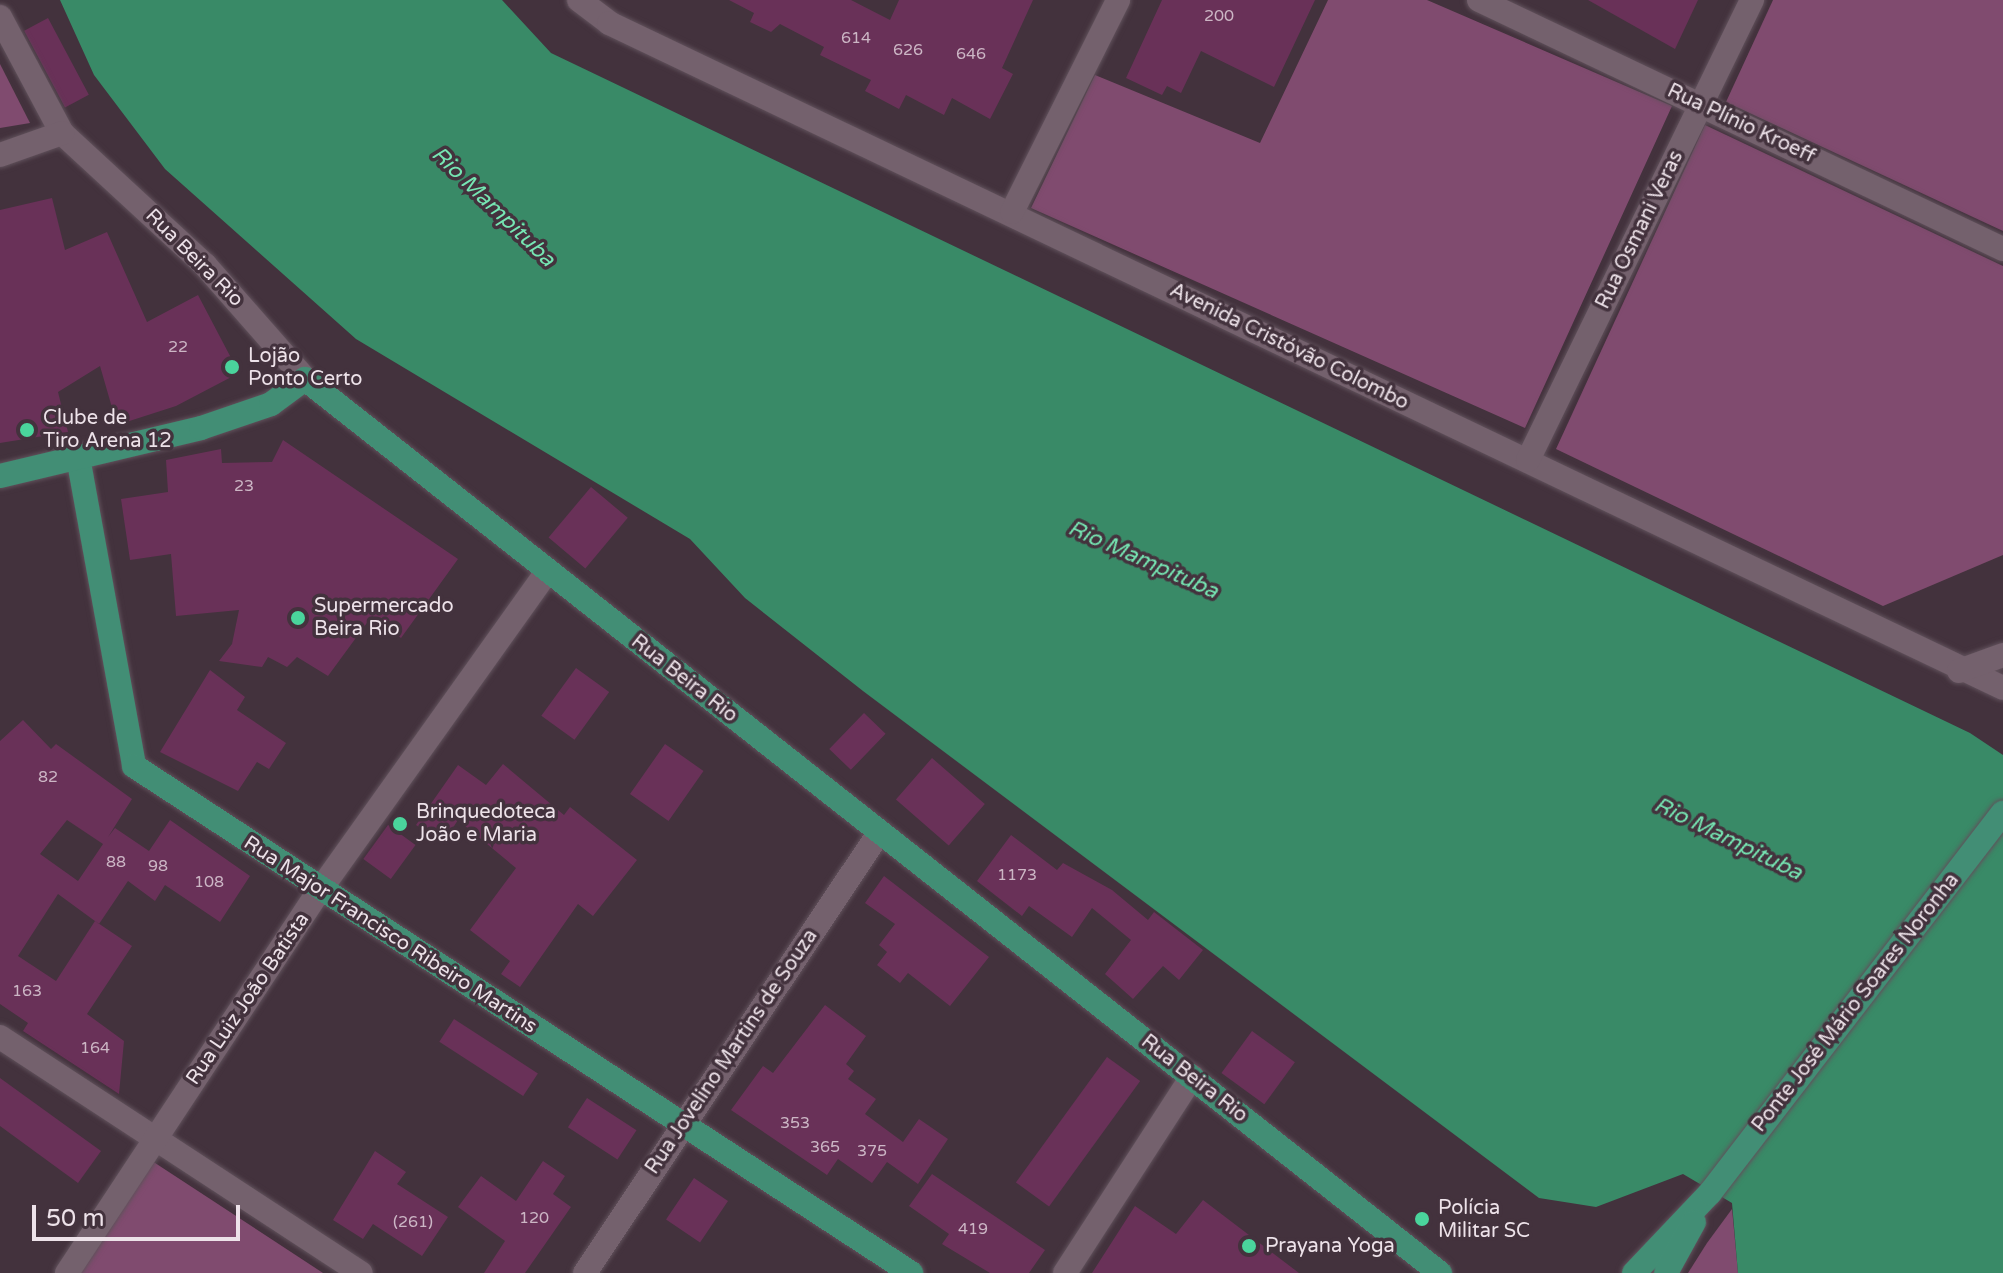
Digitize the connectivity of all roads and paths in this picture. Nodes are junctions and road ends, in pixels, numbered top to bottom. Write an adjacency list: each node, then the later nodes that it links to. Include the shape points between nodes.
1 (579, 0): 9 (street, Avenida Cristóvão Colombo, via 609,23)
2 (1118, 0): 9 (street)
3 (1479, 0): 6 (street, Rua Plínio Kroeff)
4 (1752, 0): 6 (street, Rua Osmani Veras)
5 (0, 17): 7 (street, Rua Beira Rio)
6 (1702, 104): 10 (street, Rua Plínio Kroeff); 13 (street, Rua Osmani Veras)
7 (62, 133): 8 (street); 11 (street, Rua Beira Rio, via 205,265)
8 (0, 155)
9 (1012, 212): 13 (street, Avenida Cristóvão Colombo)
10 (2003, 249)
11 (305, 379): 12 (main road, via 271,404); 15 (main road, Rua Beira Rio)
12 (78, 457): 14 (main road); 21 (main road, Rua Major Francisco Ribeiro Martins, via 130,760)
13 (1528, 460): 17 (street, Avenida Cristóvão Colombo)
14 (0, 476)
15 (547, 572): 20 (main road, Rua Beira Rio); 21 (street, Rua Luiz João Batista)
16 (2003, 655): 17 (street)
17 (1959, 671): 18 (street, Avenida Cristóvão Colombo)
18 (2003, 688)
19 (2003, 813): 26 (main road, Ponte José Mário Soares Noronha)
20 (879, 833): 23 (main road, Rua Beira Rio); 24 (street, Rua Jovelino Martins de Souza)
21 (320, 890): 24 (main road, Rua Major Francisco Ribeiro Martins); 25 (street, Rua Luiz João Batista)
22 (0, 1037): 25 (street)
23 (1192, 1077): 31 (street); 32 (main road, Rua Beira Rio)
24 (683, 1124): 29 (street, Rua Jovelino Martins de Souza); 30 (main road, Rua Major Francisco Ribeiro Martins)
25 (155, 1139): 27 (street, Rua Luiz João Batista); 28 (street)
26 (1710, 1193): 33 (main road); 34 (main road)
27 (67, 1273)
28 (361, 1273)
29 (585, 1273)
30 (911, 1273)
31 (1065, 1273)
32 (1440, 1273)
33 (1634, 1273)
34 (1666, 1273)

